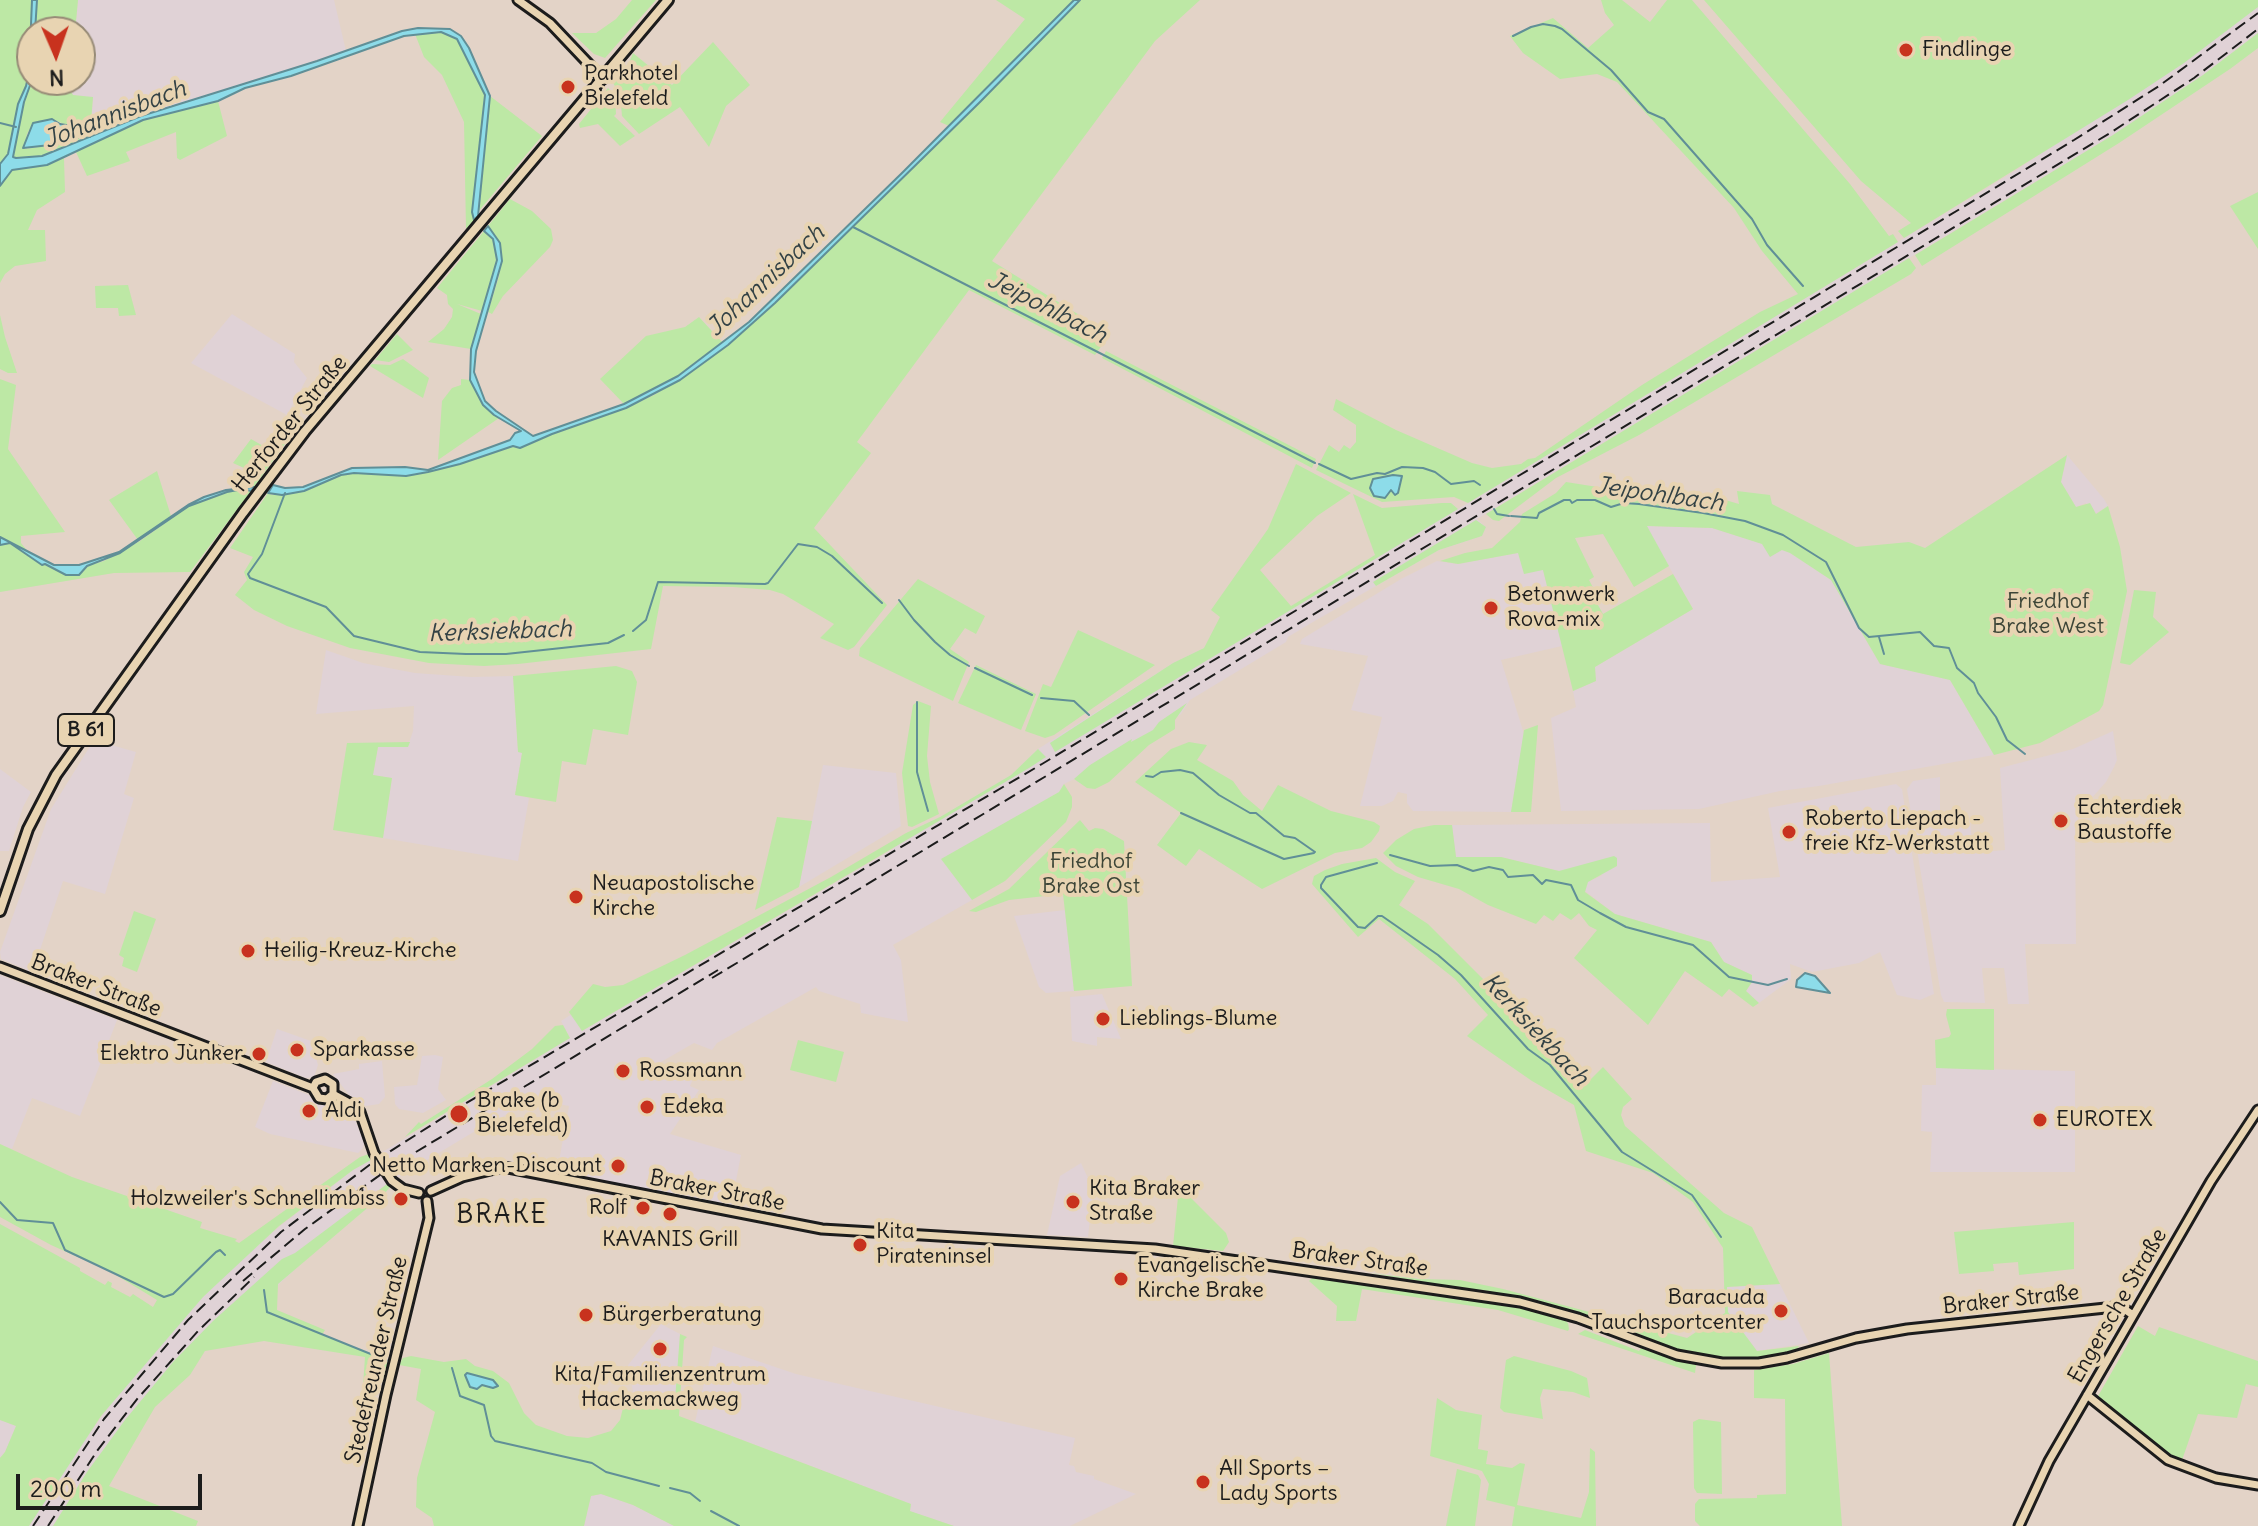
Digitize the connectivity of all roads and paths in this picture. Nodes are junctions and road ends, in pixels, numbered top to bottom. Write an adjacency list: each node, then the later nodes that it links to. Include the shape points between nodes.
1 (518, 0): 3 (main road, via 550,23)
2 (668, 0): 3 (main road, Herforder Straße / B 61)
3 (603, 79): 4 (main road, Herforder Straße / B 61, via 253,499 56,775 28,829)
4 (0, 911)
5 (0, 967): 6 (main road, Braker Straße)
6 (313, 1088): 7 (main road, via 319,1098); 7 (main road, via 318,1080 328,1080)
7 (333, 1094): 10 (main road, via 360,1112 372,1149 392,1181)
8 (2258, 1110): 12 (main road, Engersche Straße)
9 (431, 1191): 10 (main road, via 424,1188); 11 (main road); 12 (main road, Braker Straße, via 503,1167 822,1229 1136,1246 1520,1302 1677,1355 1722,1363 1787,1358 1907,1329 2115,1307)
10 (419, 1193): 11 (main road)
11 (427, 1201): 15 (main road, Stedefreunder Straße, via 429,1218)
12 (2133, 1315): 13 (main road, Engersche Straße)
13 (2087, 1395): 14 (main road, via 2168,1460 2216,1478); 16 (main road, Engersche Straße)
14 (2258, 1485)
15 (358, 1526)
16 (2019, 1526)

